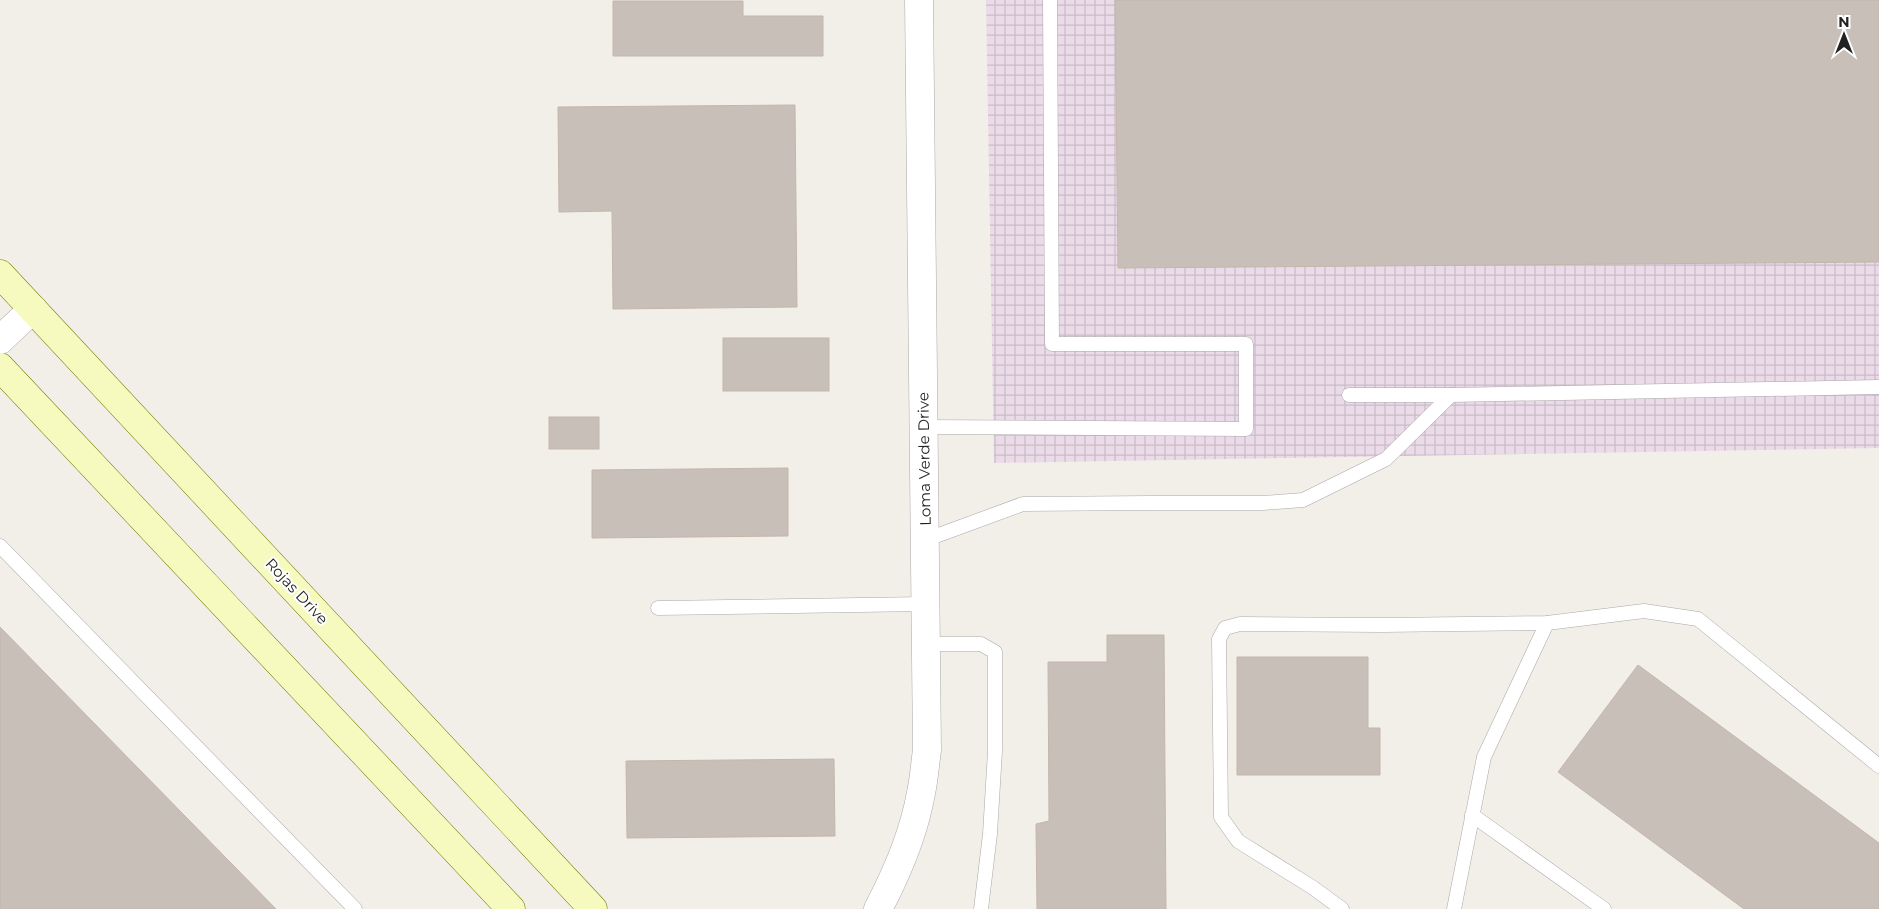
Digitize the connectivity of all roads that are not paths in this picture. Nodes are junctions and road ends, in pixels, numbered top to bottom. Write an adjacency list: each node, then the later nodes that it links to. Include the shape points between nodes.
1 (919, 0): 10 (street, Loma Verde Drive)
2 (1050, 0): 10 (lane, via 1052,344 1246,344 1246,429)
3 (0, 274): 4 (main road, Rojas Drive)
4 (33, 309): 5 (street); 21 (main road, Rojas Drive)
5 (0, 340)
6 (0, 367): 20 (main road)
7 (1879, 387): 9 (lane)
8 (1348, 395): 9 (lane)
9 (1451, 395): 11 (lane, via 1386,459 1303,500 1262,504 1023,504)
10 (923, 427): 11 (street, Loma Verde Drive)
11 (925, 540): 13 (street, Loma Verde Drive)
12 (0, 546): 19 (lane)
13 (925, 604): 14 (lane); 16 (street, Loma Verde Drive)
14 (658, 608)
15 (1547, 623): 17 (lane, via 1644,611 1698,619); 18 (lane, via 1484,757); 24 (lane, via 1240,624 1224,628 1219,639 1221,817 1238,841 1312,886)
16 (925, 644): 22 (street, Loma Verde Drive, via 926,750 921,793 910,835); 23 (lane, via 982,644 995,652 995,750)
17 (1879, 766)
18 (1472, 815): 25 (lane); 26 (lane)
19 (355, 909)
20 (511, 909)
21 (593, 909)
22 (878, 909)
23 (981, 909)
24 (1342, 909)
25 (1454, 909)
26 (1604, 909)

